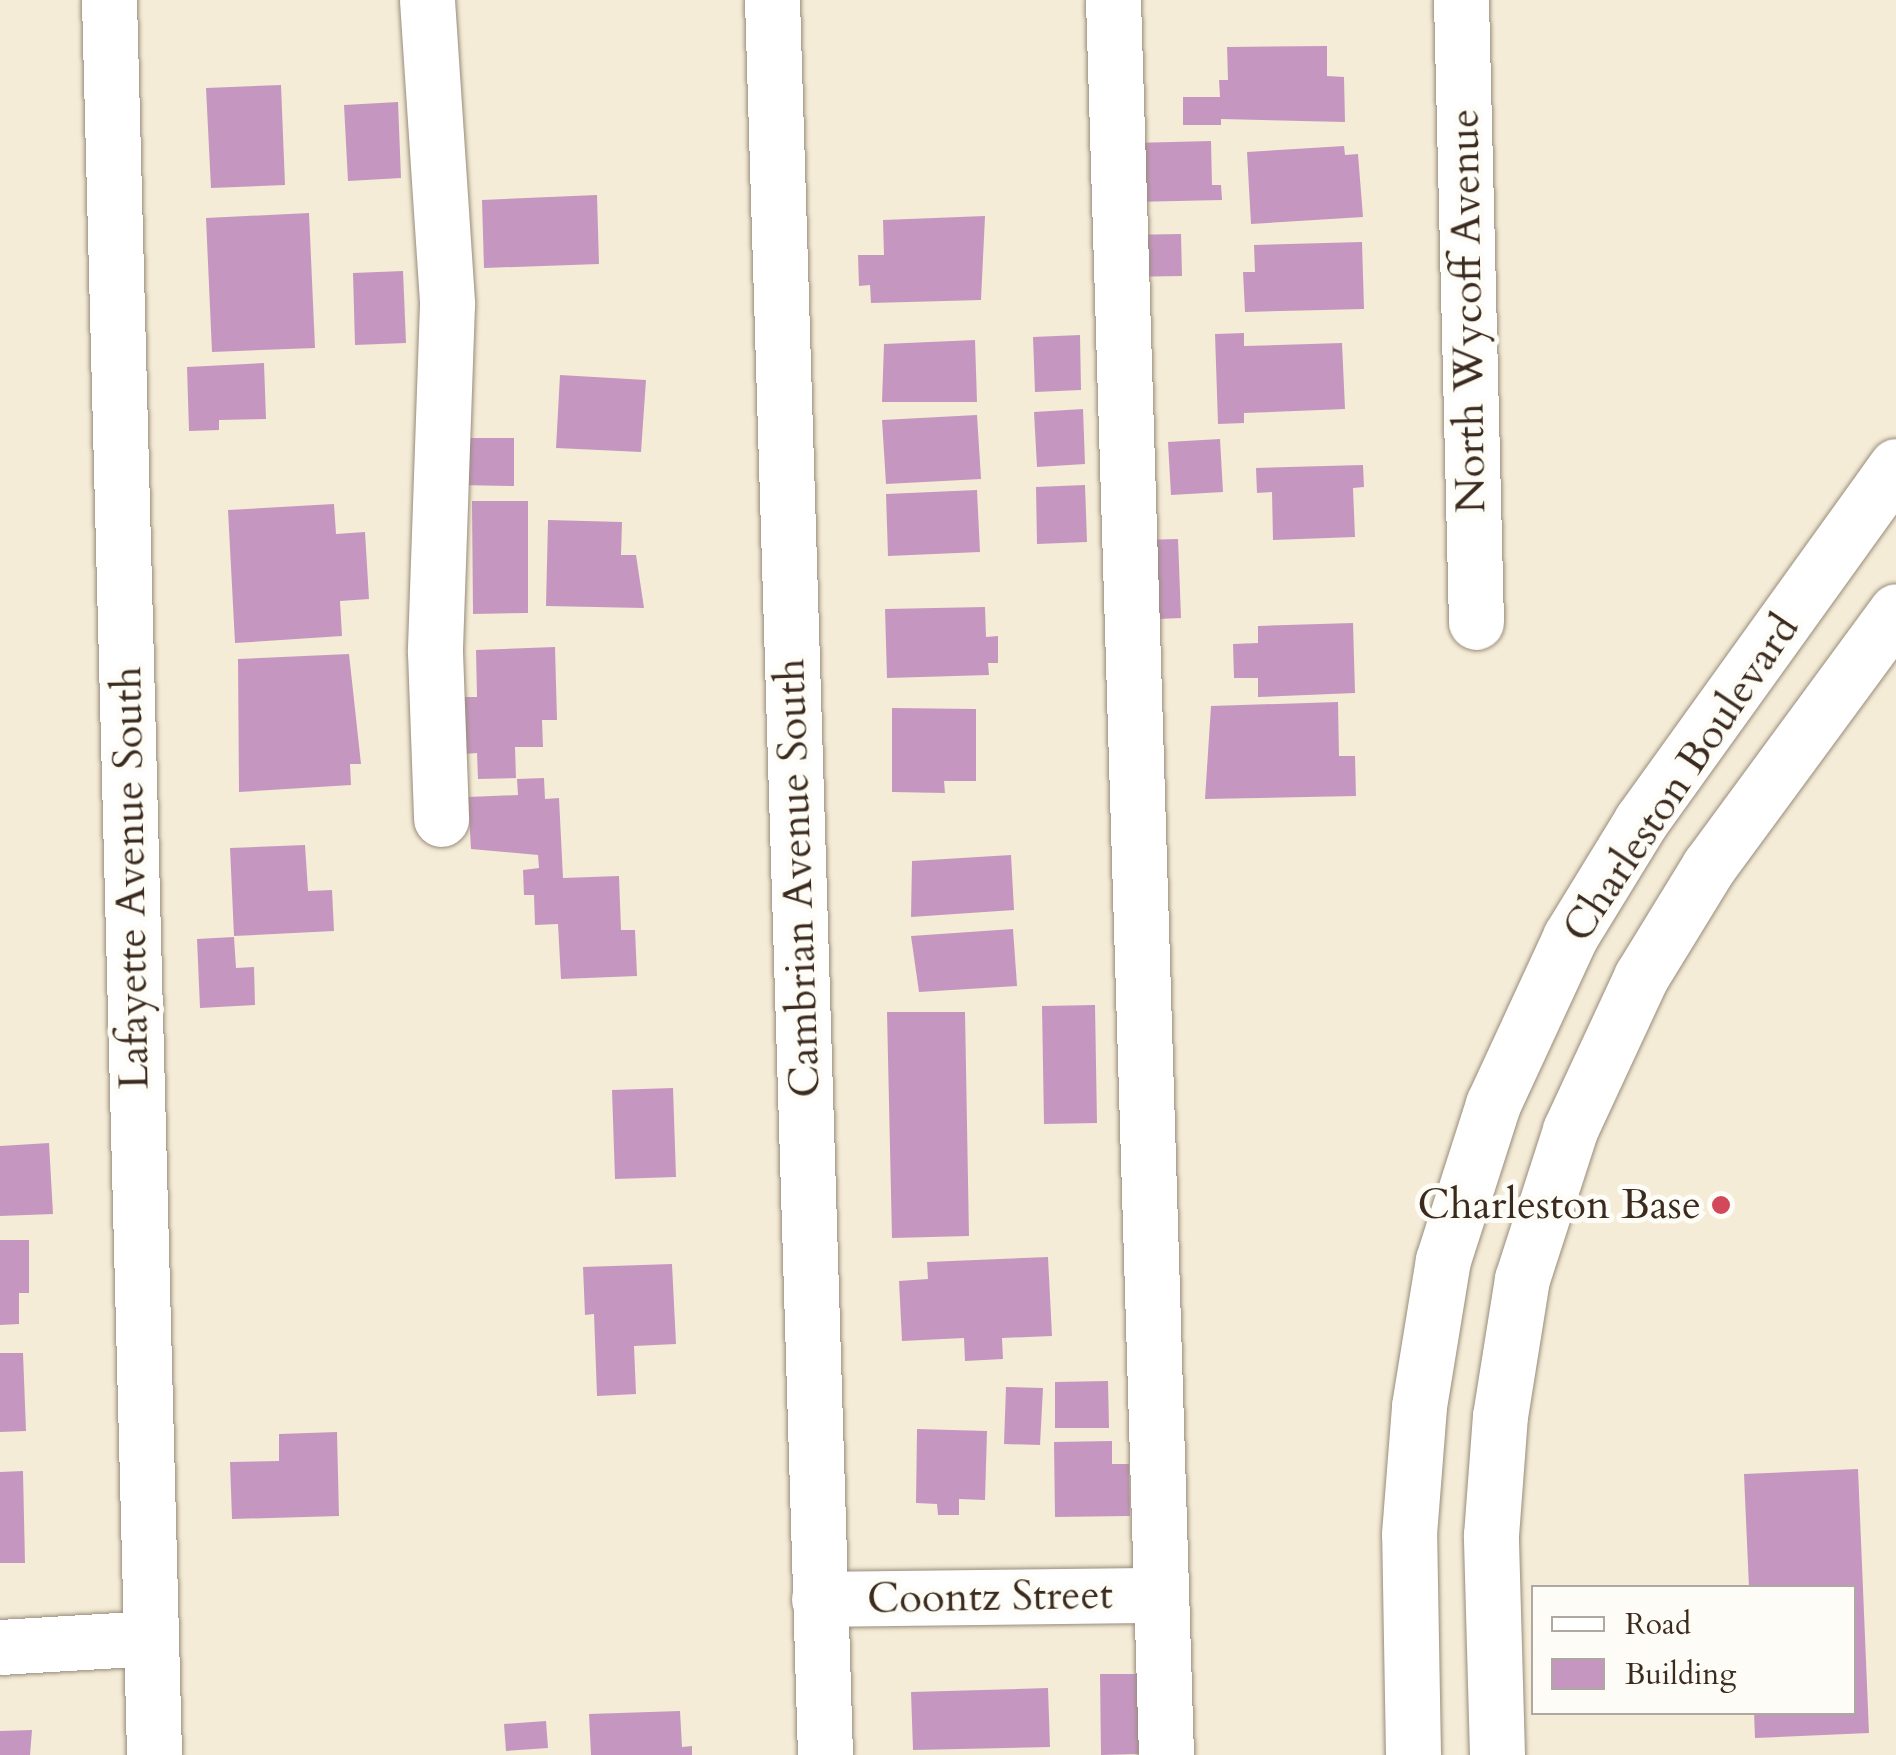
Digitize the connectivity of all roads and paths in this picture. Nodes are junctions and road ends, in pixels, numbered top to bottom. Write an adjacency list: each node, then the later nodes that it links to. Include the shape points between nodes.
1 (108, 0): 12 (main road, Lafayette Avenue South)
2 (428, 0): 9 (main road, via 447,304 435,652)
3 (772, 0): 11 (main road, Cambrian Avenue South)
4 (1113, 0): 10 (main road)
5 (1461, 0): 8 (main road, North Wycoff Avenue)
6 (1896, 466): 17 (main road, Charleston Boulevard, via 1641,821 1562,952 1494,1104 1442,1260 1419,1406 1409,1534)
7 (1896, 610): 18 (main road, Charleston Boulevard, via 1709,866 1641,977 1570,1130 1522,1279 1500,1416 1490,1536)
8 (1476, 622)
9 (441, 819)
10 (1160, 1594): 11 (main road, Coontz Street); 16 (main road)
11 (819, 1599): 15 (main road, Cambrian Avenue South)
12 (151, 1638): 13 (main road); 14 (main road, Lafayette Avenue South)
13 (0, 1646)
14 (154, 1755)
15 (824, 1755)
16 (1166, 1755)
17 (1414, 1755)
18 (1497, 1755)

